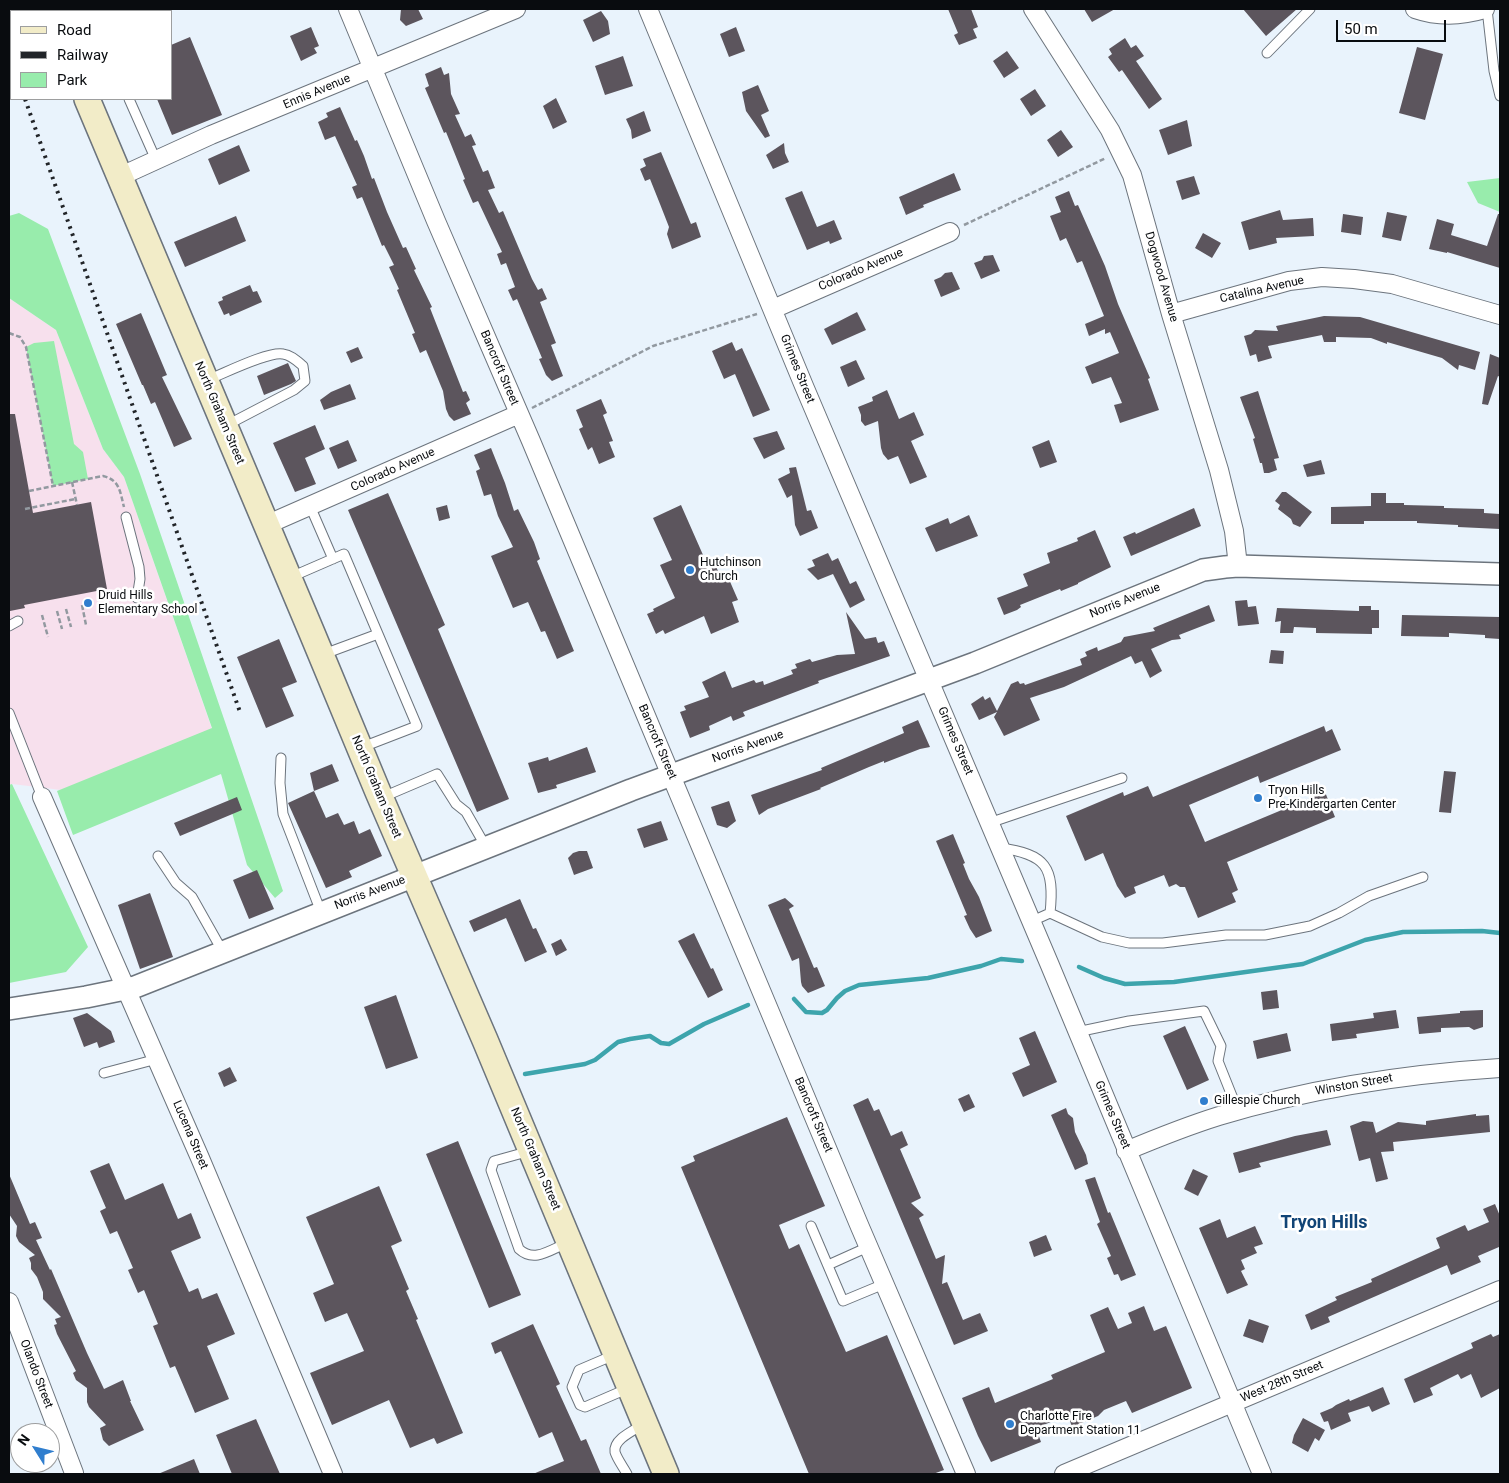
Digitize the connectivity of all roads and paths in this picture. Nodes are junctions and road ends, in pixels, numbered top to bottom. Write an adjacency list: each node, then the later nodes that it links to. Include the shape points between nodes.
1 (348, 9): 9 (street, Bancroft Street)
2 (516, 9): 9 (street, Ennis Avenue)
3 (648, 9): 17 (street, Grimes Street)
4 (1033, 9): 13 (street, Dogwood Avenue)
5 (1310, 9): 8 (lane)
6 (1415, 9): 7 (street, via 1459,14)
7 (1486, 9): 10 (lane)
8 (1266, 54)
9 (372, 68): 14 (street, Ennis Avenue); 22 (street, Bancroft Street)
10 (1500, 96)
11 (86, 100): 15 (main road, North Graham Street)
12 (129, 100): 14 (lane)
13 (1121, 151): 16 (path); 18 (street, Dogwood Avenue, via 1132,175)
14 (156, 160): 15 (street, Ennis Avenue)
15 (119, 177): 21 (main road, North Graham Street)
16 (950, 232): 17 (street, Colorado Avenue)
17 (772, 309): 22 (path, via 653,346); 50 (street, Grimes Street)
18 (1171, 314): 19 (street, Catalina Avenue, via 1289,281 1322,277 1392,284); 34 (street, Dogwood Avenue, via 1220,476 1234,531)
19 (1500, 315)
20 (9, 333): 25 (path, via 20,337 26,347)
21 (206, 381): 23 (main road, North Graham Street); 23 (lane, via 281,353 303,366 305,381 299,386)
22 (519, 414): 29 (street, Colorado Avenue); 54 (street, Bancroft Street)
23 (225, 426): 32 (main road, North Graham Street)
24 (72, 482): 25 (path); 27 (path); 31 (path, via 103,476 111,478 117,484)
25 (53, 486): 26 (path)
26 (29, 491)
27 (75, 499): 28 (path); 30 (path)
28 (77, 505)
29 (310, 506): 32 (street, Colorado Avenue); 33 (lane)
30 (25, 508)
31 (126, 517): 37 (lane, via 139,567)
32 (266, 525): 36 (main road, North Graham Street)
33 (333, 559): 36 (lane); 47 (lane, via 344,554)
34 (1238, 566): 35 (street, Norris Avenue); 50 (street, Norris Avenue, via 1192,574)
35 (1500, 574)
36 (289, 578): 49 (main road, North Graham Street)
37 (137, 598)
38 (82, 605): 43 (path)
39 (66, 609): 45 (path)
40 (57, 611): 46 (path)
41 (42, 615): 48 (path)
42 (18, 621): 44 (lane)
43 (86, 624)
44 (9, 626)
45 (71, 627)
46 (62, 629)
47 (378, 634): 49 (lane); 52 (lane, via 417,726)
48 (48, 637)
49 (321, 655): 52 (main road, North Graham Street)
50 (929, 680): 54 (street, Norris Avenue); 58 (street, Grimes Street)
51 (9, 713): 56 (lane)
52 (360, 748): 57 (main road, North Graham Street)
53 (281, 758): 64 (lane, via 283,814)
54 (671, 775): 59 (street, Norris Avenue); 79 (street, Bancroft Street)
55 (1122, 778): 58 (lane)
56 (42, 797): 68 (street, Lucena Street)
57 (380, 798): 59 (lane, via 437,774 456,804 466,812); 62 (main road, North Graham Street)
58 (989, 823): 60 (street, Grimes Street)
59 (486, 847): 62 (street, Norris Avenue)
60 (1000, 848): 65 (lane, via 1021,851 1040,860 1049,874); 66 (street, Grimes Street)
61 (158, 856): 67 (lane, via 176,883 192,897)
62 (413, 876): 64 (street, Norris Avenue); 75 (main road, North Graham Street)
63 (1423, 877): 65 (lane, via 1369,896 1310,926 1265,935 1129,943 1102,937)
64 (321, 912): 67 (street, Norris Avenue)
65 (1050, 913): 66 (lane)
66 (1030, 922): 70 (street, Grimes Street)
67 (223, 952): 68 (street, Norris Avenue)
68 (126, 989): 69 (street, Norris Avenue); 71 (street, Lucena Street)
69 (9, 1009)
70 (1077, 1032): 74 (lane, via 1204,1011 1222,1046 1218,1061); 76 (street, Grimes Street)
71 (156, 1059): 73 (lane); 90 (street, Lucena Street)
72 (1500, 1068): 74 (street, Winston Street, via 1374,1080)
73 (104, 1073)
74 (1238, 1111): 76 (street, Winston Street)
75 (530, 1151): 78 (main road, North Graham Street); 78 (lane, via 494,1161 491,1170 519,1249 529,1256 536,1256)
76 (1126, 1151): 86 (street, Grimes Street)
77 (811, 1226): 80 (lane)
78 (569, 1242): 84 (main road, North Graham Street)
79 (868, 1247): 80 (lane); 81 (street, Bancroft Street)
80 (828, 1265): 81 (lane, via 843,1301)
81 (884, 1284): 93 (street, Bancroft Street)
82 (1500, 1290): 86 (street, West 28th Street)
83 (9, 1302): 89 (street, Olando Street)
84 (616, 1354): 85 (main road, North Graham Street); 85 (lane, via 578,1370 572,1387 580,1405 585,1407)
85 (631, 1387): 87 (main road, North Graham Street)
86 (1232, 1403): 88 (street, West 28th Street); 95 (street, Grimes Street)
87 (646, 1423): 91 (lane, via 616,1444 615,1452); 92 (main road, North Graham Street)
88 (1092, 1469): 94 (street, West 28th Street)
89 (74, 1473)
90 (333, 1474)
91 (627, 1474)
92 (666, 1474)
93 (966, 1474)
94 (1064, 1474)
95 (1262, 1474)

